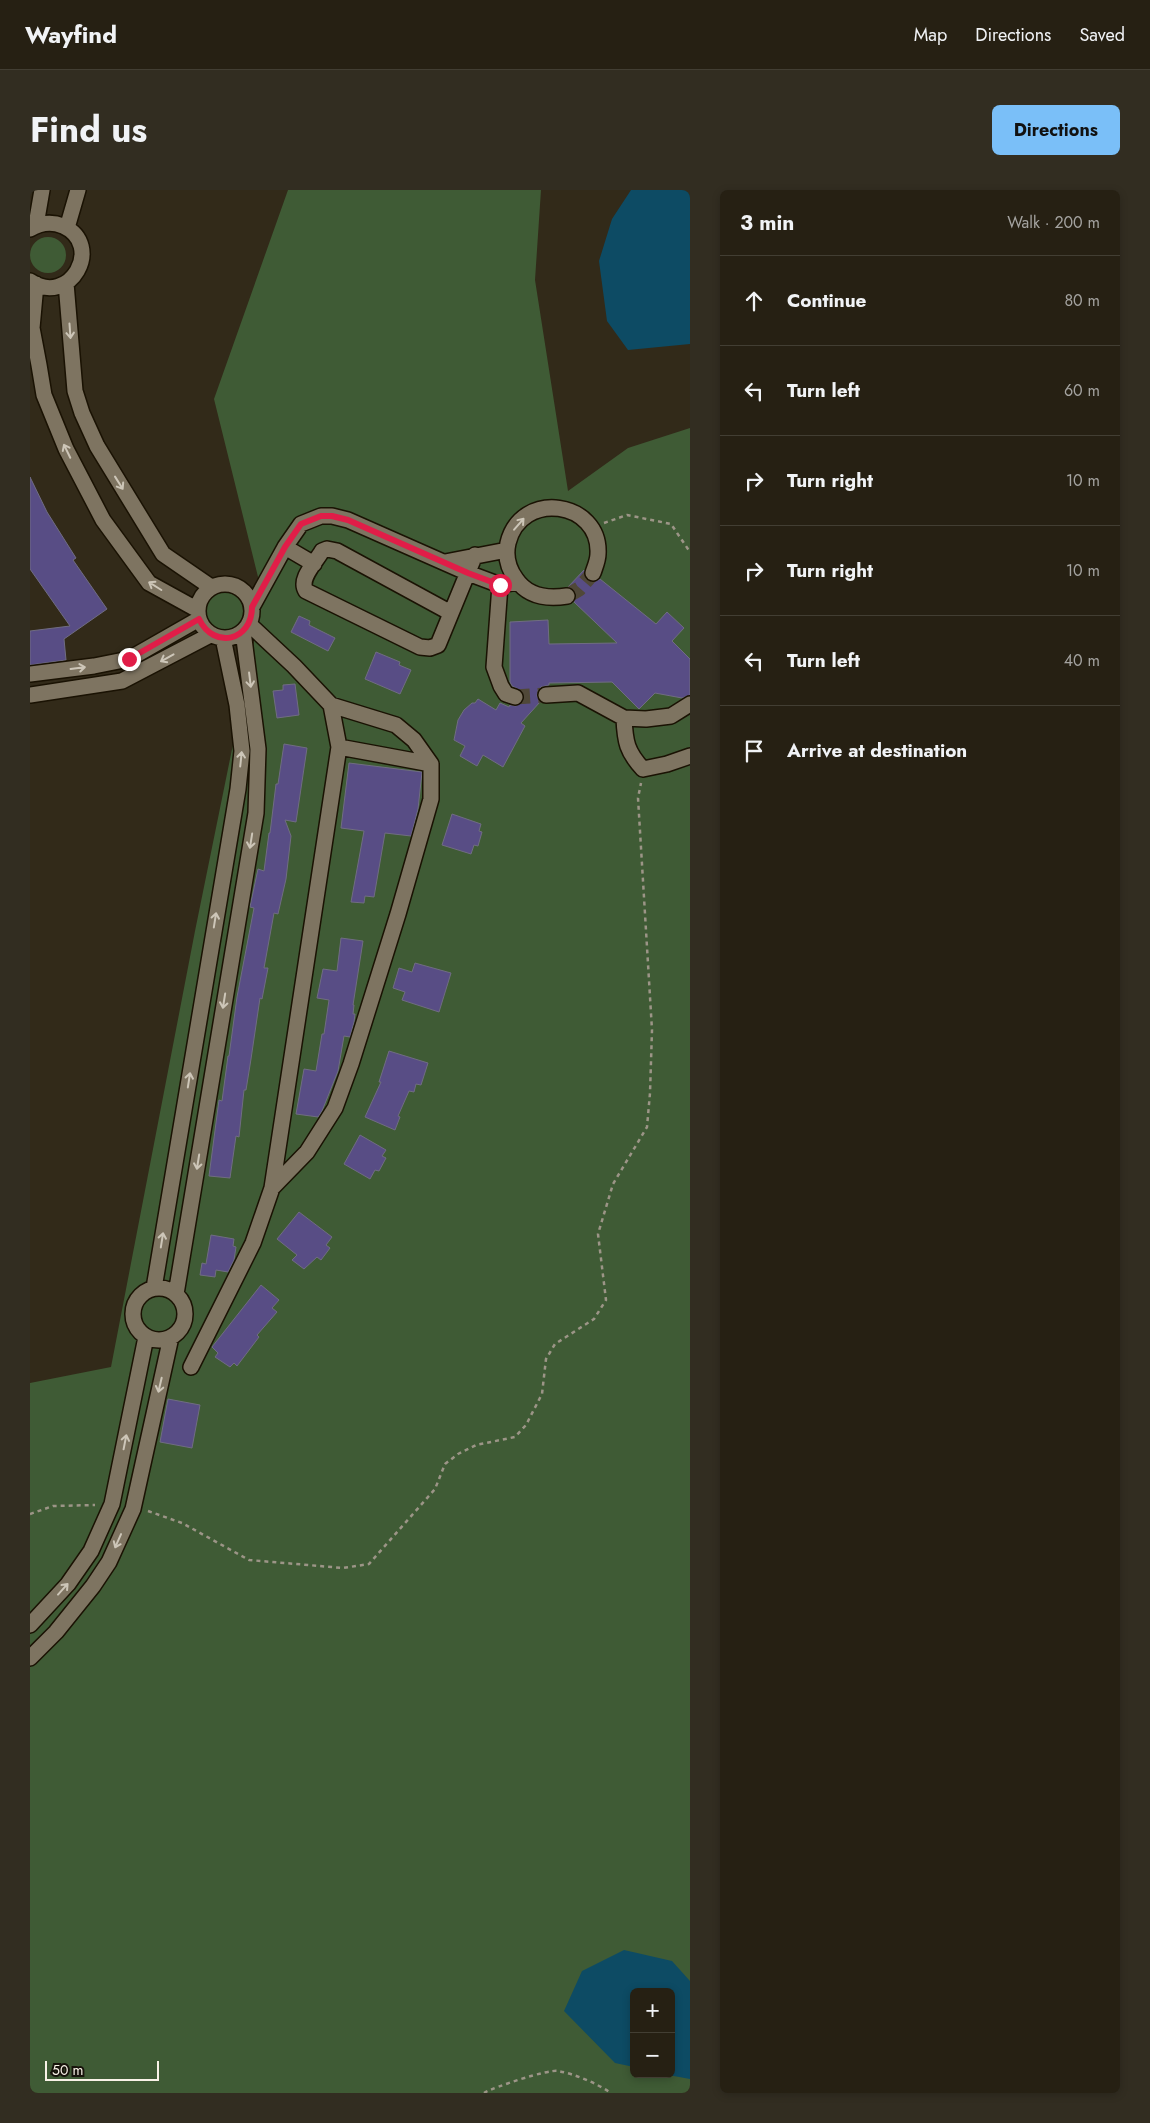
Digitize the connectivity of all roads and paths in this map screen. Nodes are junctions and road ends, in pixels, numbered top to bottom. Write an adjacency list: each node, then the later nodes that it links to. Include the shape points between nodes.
1 (42, 190): 3 (street)
2 (78, 190): 4 (street)
3 (33, 227): 4 (street, via 47,222)
4 (68, 228): 6 (street, via 78,240 82,256 75,276)
5 (33, 282): 6 (street, via 46,287); 22 (street, one-way to 5, via 149,583 103,520 66,449 44,395 32,328)
6 (66, 283): 18 (street, one-way to 18, via 75,391 97,446 163,554)
7 (591, 528): 9 (street, one-way to 7, via 510,534 520,520 533,511 549,507 565,509 580,516); 10 (path, via 627,515 671,524); 15 (street, via 597,541 598,555)
8 (285, 547): 12 (street, via 301,524 321,516 332,516); 13 (street); 20 (street)
9 (507, 550): 11 (street); 16 (street, via 508,561)
10 (690, 552)
11 (475, 555): 12 (street); 14 (street)
12 (445, 562): 14 (street)
13 (314, 564): 21 (street, via 322,551 337,551); 21 (street, via 303,581 306,591 420,647 438,645)
14 (468, 573): 17 (street); 21 (street)
15 (594, 573)
16 (518, 582): 17 (street); 19 (street, via 540,596)
17 (500, 585): 28 (street, via 494,667 506,694)
18 (211, 587): 20 (street, via 219,584 237,586 250,598); 22 (street, via 204,593)
19 (567, 596)
20 (252, 607): 23 (street)
21 (452, 613)
22 (198, 614): 24 (street); 25 (street, one-way to 22, via 129,659)
23 (246, 628): 24 (street, via 236,636); 30 (street, via 294,666); 38 (street, one-way to 38, via 258,748 256,813)
24 (217, 636): 26 (street, one-way to 26, via 122,681); 37 (street, one-way to 24, via 242,751 237,705)
25 (30, 674)
26 (30, 695)
27 (546, 695): 31 (street, via 578,693)
28 (515, 697)
29 (690, 704): 31 (street, via 671,716)
30 (332, 705): 32 (street); 34 (street, via 396,725 414,740)
31 (624, 718): 35 (street, via 624,738 631,756)
32 (339, 747): 34 (street); 36 (street)
33 (690, 756): 35 (street)
34 (431, 764): 36 (street, via 431,799 398,914 335,1108 307,1152)
35 (644, 770): 43 (path, via 638,798 652,1030 647,1127 613,1184 598,1234 606,1300 594,1319 555,1344 546,1359 542,1394 526,1425 515,1437 476,1445 445,1464 435,1489 369,1564 343,1568 249,1560 182,1523 156,1512)
36 (272, 1188): 41 (street, via 253,1244)
37 (154, 1288): 38 (street); 39 (street, via 140,1296 133,1310 136,1325)
38 (176, 1294): 40 (street, via 185,1317 183,1325)
39 (146, 1337): 40 (street, via 154,1340); 42 (street, one-way to 39)
40 (171, 1337): 43 (street, one-way to 43)
41 (191, 1367)
42 (112, 1504): 43 (street); 44 (path, via 53,1506); 45 (street, one-way to 42, via 68,1584 91,1551)
43 (133, 1508): 46 (street, one-way to 46, via 109,1562 93,1586)
44 (30, 1514)
45 (30, 1625)
46 (30, 1658)
47 (484, 2093): 48 (path, via 494,2087 556,2070)
48 (611, 2093)

